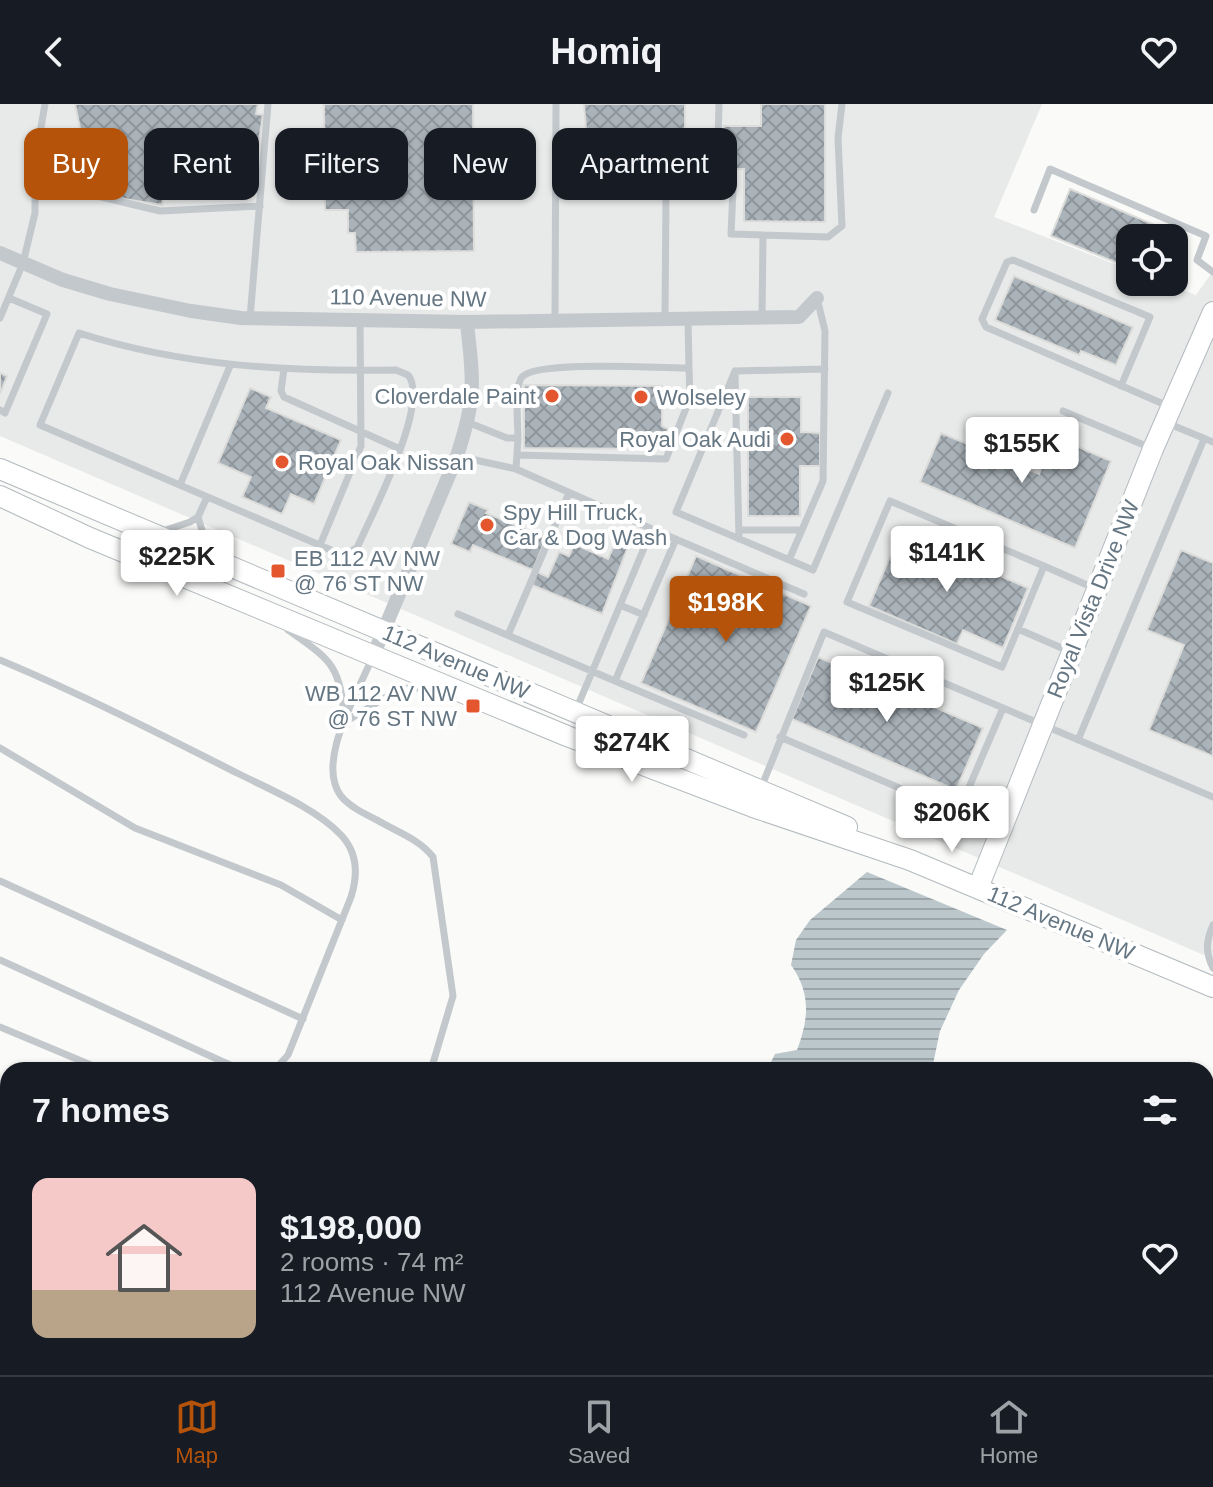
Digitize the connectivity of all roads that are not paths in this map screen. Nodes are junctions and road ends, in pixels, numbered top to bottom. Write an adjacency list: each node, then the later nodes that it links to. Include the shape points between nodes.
1 (45, 104): 6 (lane)
2 (268, 104): 12 (lane)
3 (556, 104): 7 (lane)
4 (719, 104): 14 (lane, via 717,176 733,189 731,234)
5 (842, 104): 14 (lane, via 842,226 828,237)
6 (42, 128)
7 (556, 128)
8 (35, 200): 16 (lane)
9 (114, 200): 12 (lane, via 160,211)
10 (556, 200): 26 (lane)
11 (666, 200): 27 (lane)
12 (260, 206): 23 (lane)
13 (1034, 210): 17 (lane, via 1050,169 1206,236 1197,260)
14 (763, 235): 24 (lane)
15 (0, 253): 16 (street, 110 Avenue NW)
16 (23, 263): 18 (lane); 23 (street, 110 Avenue NW, via 110,294)
17 (1213, 272)
18 (9, 298): 20 (lane); 38 (lane, via 47,314 5,413)
19 (817, 298): 24 (street, 110 Avenue NW, via 799,317); 33 (lane, via 825,331)
20 (2, 309): 22 (lane)
21 (1213, 312): 40 (street, Royal Vista Drive NW)
22 (0, 318)
23 (250, 318): 25 (street, 110 Avenue NW)
24 (762, 318): 28 (street, 110 Avenue NW)
25 (360, 320): 29 (street, 110 Avenue NW); 34 (lane)
26 (555, 320): 27 (street, 110 Avenue NW); 29 (street, 110 Avenue NW)
27 (665, 320): 28 (street, 110 Avenue NW)
28 (688, 320): 31 (lane)
29 (467, 322): 41 (street)
30 (230, 366): 32 (lane); 52 (lane); 52 (lane, via 124,347 79,333 45,411 40,425)
31 (689, 368): 43 (lane, via 554,367 524,374 518,390); 48 (lane, via 690,398 666,459)
32 (284, 369): 34 (lane); 42 (lane, via 284,397)
33 (825, 369): 35 (lane); 58 (lane, via 823,481)
34 (360, 371): 42 (lane); 46 (lane, via 396,370 412,379 415,400)
35 (735, 371): 60 (lane); 60 (lane, via 676,512)
36 (1121, 386): 36 (lane, via 982,324 1007,262 1013,260 1150,317); 40 (lane)
37 (888, 393): 63 (lane, via 813,570)
38 (0, 410)
39 (1063, 411): 47 (lane)
40 (1167, 414): 44 (lane); 47 (street, Royal Vista Drive NW)
41 (467, 422): 43 (lane); 49 (street)
42 (361, 431): 46 (lane); 62 (lane, via 361,446)
43 (518, 438): 48 (lane)
44 (1204, 439): 45 (lane); 87 (lane)
45 (1213, 442)
46 (400, 449): 62 (lane, via 357,548 338,553)
47 (1153, 449): 66 (street, Royal Vista Drive NW)
48 (517, 455): 51 (lane)
49 (457, 456): 51 (lane); 73 (street)
50 (0, 469): 59 (street, 112 Avenue NW)
51 (516, 469): 53 (lane)
52 (180, 485): 55 (lane)
53 (569, 493): 57 (lane); 74 (lane)
54 (0, 496): 69 (street, 112 Avenue NW)
55 (207, 497): 56 (lane); 62 (lane)
56 (198, 517): 59 (lane); 64 (lane, via 204,537)
57 (652, 529): 61 (lane); 68 (lane)
58 (802, 530): 60 (lane); 63 (lane)
59 (153, 534): 64 (street, 112 Avenue NW)
60 (739, 535): 63 (lane)
61 (676, 539): 67 (lane); 71 (lane)
62 (320, 545)
63 (789, 560)
64 (224, 565): 73 (street, 112 Avenue NW)
65 (1044, 566): 66 (lane); 72 (lane); 72 (lane, via 890,501 847,602 1002,667)
66 (1098, 589): 75 (street, Royal Vista Drive NW)
67 (804, 594)
68 (620, 605): 71 (lane); 78 (lane)
69 (255, 606): 76 (street, 112 Avenue NW); 83 (lane, via 332,665 341,685)
70 (458, 614): 74 (lane)
71 (644, 615): 79 (lane)
72 (1018, 629): 75 (lane)
73 (384, 631): 76 (street); 82 (street, 112 Avenue NW)
74 (508, 635): 78 (lane)
75 (1073, 652): 84 (street, Royal Vista Drive NW)
76 (373, 656): 80 (street, 112 Avenue NW); 83 (lane)
77 (0, 660): 94 (lane, via 88,697 324,820 343,837 354,858 357,877)
78 (593, 670): 79 (lane); 82 (lane)
79 (615, 681): 85 (lane)
80 (450, 688): 83 (lane, via 408,688); 91 (street, 112 Avenue NW, via 753,807)
81 (1003, 708): 84 (lane); 86 (lane, via 958,813); 86 (lane, via 824,632)
82 (575, 712): 89 (street, 112 Avenue NW)
83 (345, 722): 104 (lane, via 331,767 343,798 423,844 433,857 453,996)
84 (1043, 724): 87 (lane); 93 (street, Royal Vista Drive NW)
85 (744, 735)
86 (780, 737): 89 (lane)
87 (1078, 740): 90 (lane)
88 (0, 748): 94 (lane, via 135,828 281,885)
89 (761, 790): 91 (street, 112 Avenue NW)
90 (1213, 797)
91 (910, 860): 93 (street, 112 Avenue NW)
92 (0, 881): 99 (lane)
93 (978, 888): 98 (street, 112 Avenue NW)
94 (342, 920): 99 (lane)
95 (1213, 925): 97 (lane, via 1206,941)
96 (0, 960): 102 (lane)
97 (1213, 968)
98 (1213, 987)
99 (303, 1019): 103 (lane)
100 (0, 1027): 101 (lane)
101 (84, 1062)
102 (223, 1062)
103 (282, 1062)
104 (433, 1062)

